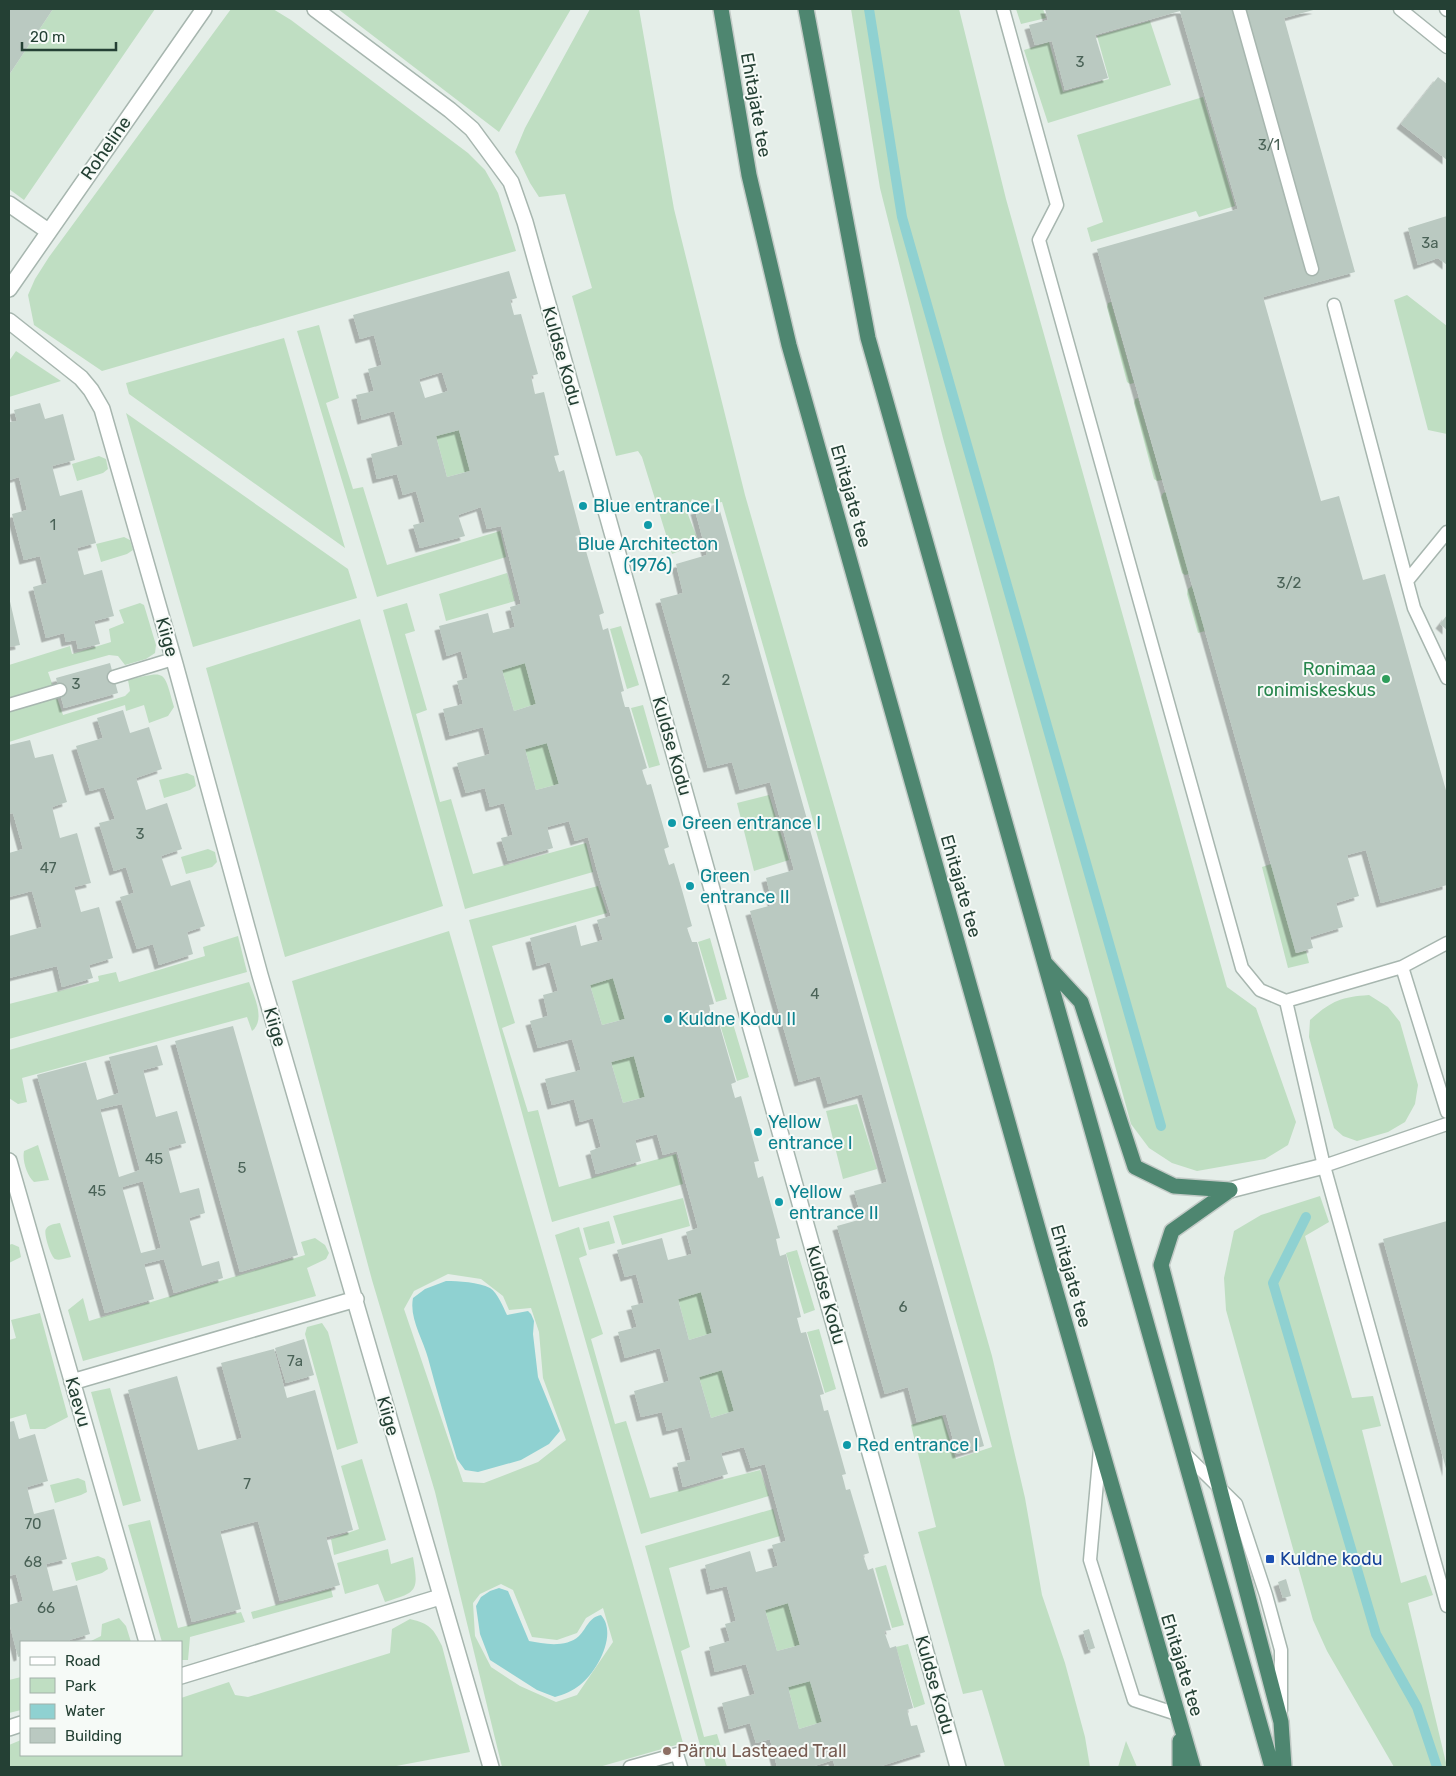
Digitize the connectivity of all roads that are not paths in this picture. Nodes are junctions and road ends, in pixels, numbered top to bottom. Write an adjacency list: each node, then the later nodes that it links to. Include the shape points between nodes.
1 (204, 9): 10 (street, Roheline)
2 (315, 9): 44 (street, Kuldse Kodu, via 472,129 511,182 525,222)
3 (721, 9): 33 (highway, Ehitajate tee, via 749,175 789,345)
4 (806, 9): 23 (highway, via 868,338)
5 (1003, 9): 25 (lane, via 1057,205 1039,240 1242,968 1260,990)
6 (1239, 9): 11 (lane)
7 (1400, 9): 8 (lane)
8 (1447, 47)
9 (9, 204): 10 (street)
10 (48, 231): 12 (street, Roheline)
11 (1312, 269)
12 (9, 288)
13 (1334, 305): 16 (lane)
14 (9, 321): 17 (street, Kiige, via 81,378 102,409)
15 (1447, 532): 16 (lane)
16 (1407, 582): 19 (lane, via 1414,608)
17 (173, 659): 18 (lane); 31 (street, Kiige, via 260,975)
18 (114, 677)
19 (1447, 678)
20 (60, 690): 21 (lane)
21 (9, 705)
22 (1447, 943): 24 (lane)
23 (1042, 960): 30 (highway, via 1081,1002 1135,1167 1174,1186); 34 (highway)
24 (1402, 967): 25 (lane); 26 (lane)
25 (1286, 1000): 29 (lane)
26 (1447, 1112)
27 (1447, 1124): 29 (lane)
28 (9, 1161): 32 (street, Kaevu)
29 (1324, 1166): 30 (street); 37 (lane)
30 (1230, 1190): 35 (highway, via 1172,1231 1161,1266)
31 (356, 1299): 32 (street); 36 (street, Kiige)
32 (72, 1382): 38 (street, Kaevu)
33 (1100, 1447): 40 (highway, Ehitajate tee); 40 (lane, via 1090,1560 1134,1700)
34 (1182, 1451): 35 (lane); 47 (highway)
35 (1219, 1488): 48 (highway, via 1281,1722)
36 (440, 1596): 39 (street); 41 (street, Kiige)
37 (1447, 1606)
38 (147, 1641)
39 (182, 1676)
40 (1178, 1718): 45 (highway); 46 (highway, Ehitajate tee)
41 (491, 1767)
42 (630, 1767): 43 (lane, via 678,1754)
43 (681, 1767)
44 (958, 1767)
45 (1180, 1767)
46 (1193, 1767)
47 (1272, 1767)
48 (1284, 1767)

